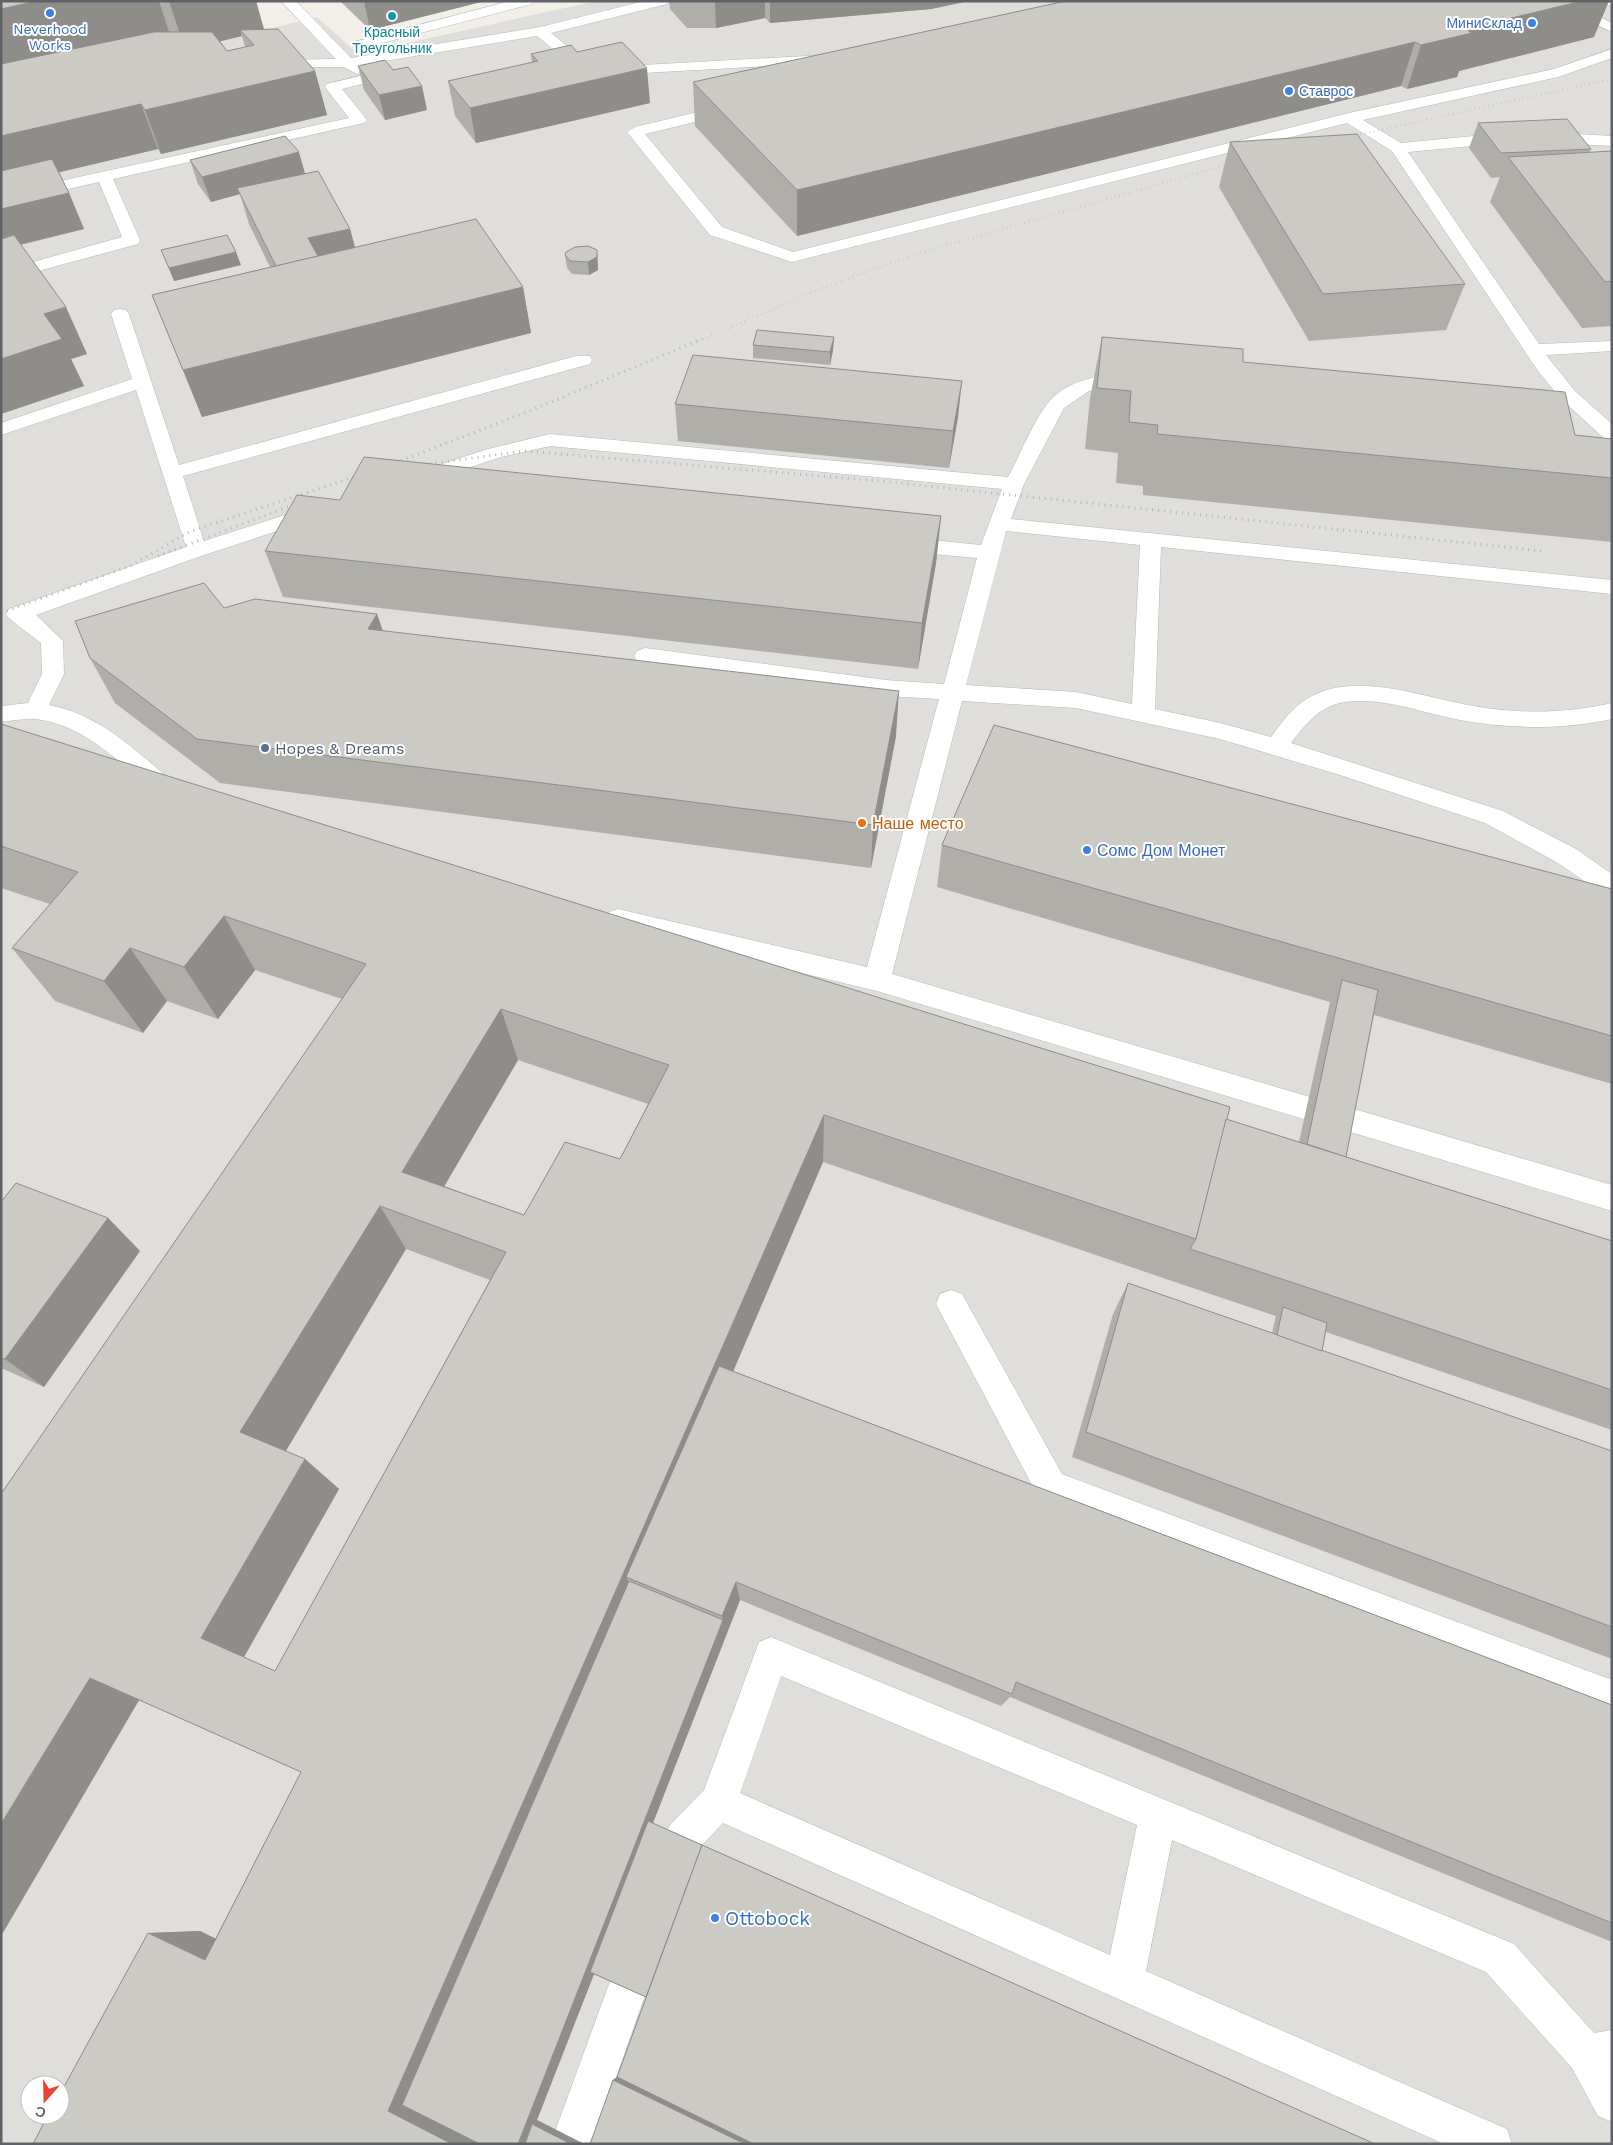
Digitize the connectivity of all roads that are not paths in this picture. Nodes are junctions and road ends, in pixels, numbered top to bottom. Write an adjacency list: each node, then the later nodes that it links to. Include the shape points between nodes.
1 (288, 1): 7 (lane)
2 (527, 1): 7 (lane)
3 (662, 1): 6 (lane)
4 (1555, 1): 5 (lane)
5 (1612, 28)
6 (540, 31): 9 (lane, via 568,54 643,69); 11 (lane)
7 (336, 50): 11 (lane)
8 (1612, 53): 13 (lane, via 1558,73)
9 (834, 59)
10 (260, 62): 11 (lane)
11 (348, 63): 16 (lane, via 373,82 332,86 358,120)
12 (742, 106): 13 (lane, via 635,132 716,231 792,257)
13 (1349, 118): 15 (lane)
14 (1612, 141): 15 (lane, via 1525,136)
15 (1398, 148): 21 (lane)
16 (104, 176): 17 (lane); 18 (lane, via 132,240)
17 (1, 199)
18 (1, 276)
19 (120, 314): 24 (lane)
20 (1612, 346): 21 (lane)
21 (1533, 350): 26 (lane, via 1568,395)
22 (583, 360): 27 (lane)
23 (1150, 378): 29 (lane, via 1097,382 1068,395 1056,405)
24 (142, 382): 25 (lane); 27 (lane)
25 (1, 429)
26 (1612, 435)
27 (172, 473): 34 (lane)
28 (399, 484): 29 (lane, via 442,479 495,453 550,440)
29 (1014, 484): 31 (lane)
30 (335, 505): 34 (lane)
31 (998, 524): 32 (lane); 35 (lane)
32 (1151, 539): 36 (lane); 42 (lane)
33 (881, 542): 35 (lane)
34 (197, 550): 37 (lane)
35 (990, 553): 39 (lane)
36 (1612, 587)
37 (9, 610): 40 (lane, via 31,622 52,641 54,674)
38 (645, 656): 39 (lane, via 886,688)
39 (953, 692): 42 (lane, via 1076,700); 48 (lane)
40 (35, 711): 43 (lane); 45 (lane, via 74,719 105,738 178,800)
41 (1612, 711): 44 (lane, via 1548,720 1495,718 1398,697 1364,692 1343,694 1322,700 1304,712)
42 (1143, 713): 44 (lane)
43 (1, 714)
44 (1276, 747): 46 (lane, via 1440,797 1494,817 1568,856)
45 (188, 803)
46 (1612, 886)
47 (595, 914): 48 (lane)
48 (877, 980): 49 (lane)
49 (1307, 1108)
50 (1344, 1118): 51 (lane)
51 (1612, 1198)
52 (951, 1304): 53 (lane, via 1051,1486)
53 (1612, 1698)
54 (718, 1802): 55 (lane, via 771,1654); 56 (lane); 57 (lane)
55 (1158, 1816): 57 (lane); 59 (lane, via 1500,1958)
56 (683, 1838)
57 (1124, 1982): 62 (lane)
58 (629, 1984): 61 (lane)
59 (1599, 2052): 60 (lane)
60 (1612, 2102)
61 (574, 2137)
62 (1492, 2144)

